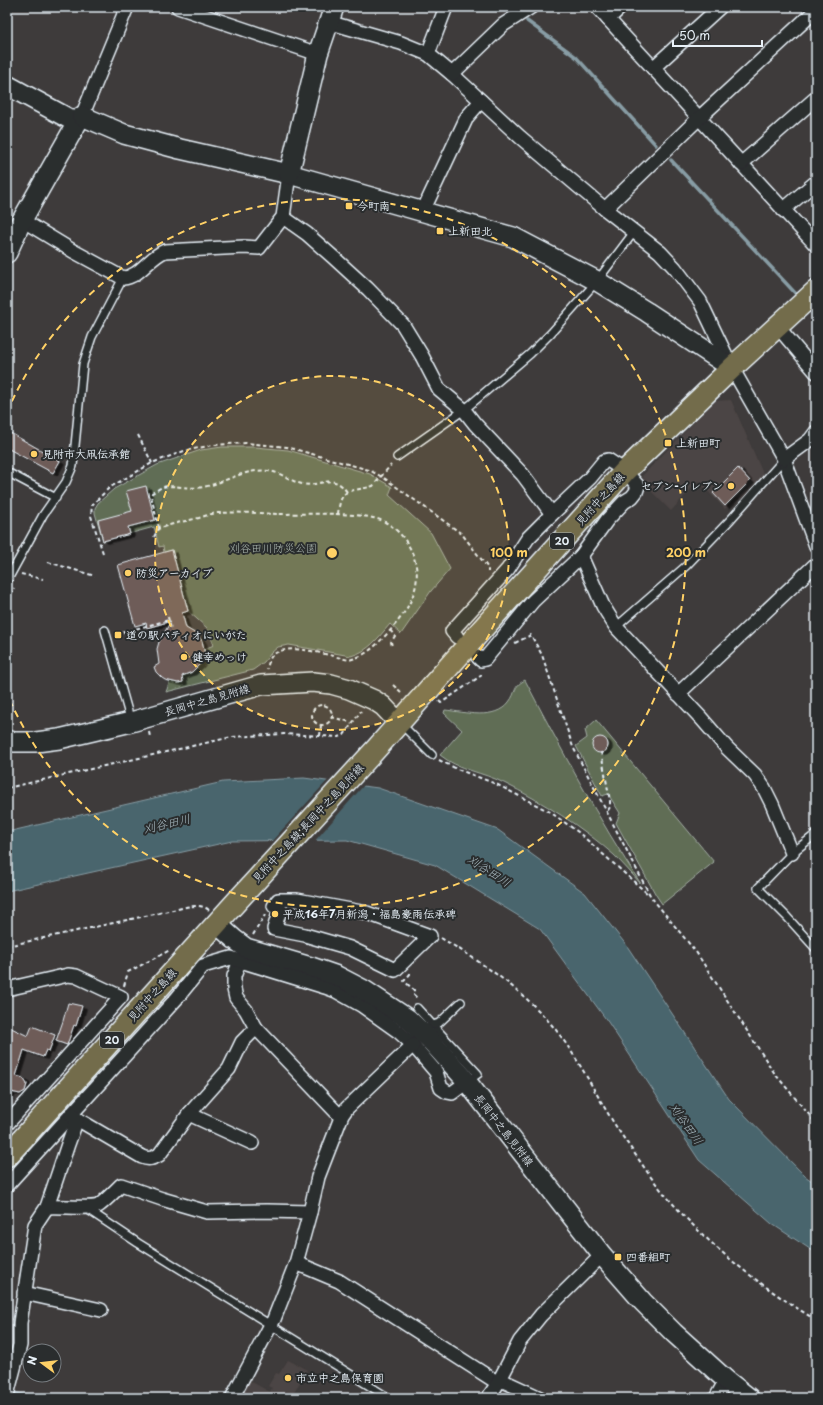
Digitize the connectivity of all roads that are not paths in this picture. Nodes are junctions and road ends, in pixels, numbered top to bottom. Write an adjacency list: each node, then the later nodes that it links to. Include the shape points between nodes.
1 (127, 7): 19 (street)
2 (178, 7): 11 (street)
3 (446, 7): 12 (street)
4 (531, 7): 14 (street, via 503,25)
5 (597, 7): 10 (street)
6 (621, 7): 10 (street)
7 (720, 7): 13 (street)
8 (816, 10): 18 (street)
9 (331, 14): 11 (main road); 12 (street)
10 (608, 19): 13 (street)
11 (318, 54): 21 (main road)
12 (428, 54): 14 (street)
13 (653, 68): 18 (street)
14 (452, 74): 17 (street)
15 (7, 86): 19 (main road)
16 (816, 98): 20 (street)
17 (482, 102): 23 (street); 25 (street, via 467,117)
18 (699, 118): 20 (street); 23 (street)
19 (79, 119): 21 (main road, via 173,148); 27 (main road)
20 (741, 164): 24 (street)
21 (289, 174): 25 (main road); 26 (street)
22 (816, 182): 24 (street)
23 (605, 209): 28 (street)
24 (783, 210): 29 (street)
25 (423, 211): 32 (main road, via 512,237)
26 (284, 217): 31 (street, via 259,248 165,251 131,277); 37 (street, via 333,257 403,325 439,389)
27 (22, 220): 30 (main road); 31 (street)
28 (634, 232): 32 (lane); 35 (street, via 660,252 700,301)
29 (816, 245)
30 (7, 253)
31 (123, 278): 43 (lane, via 92,337 83,364 73,466)
32 (597, 281): 35 (main road); 37 (lane, via 530,354)
33 (814, 297): 34 (main road, 見附中之島線 / 20)
34 (778, 327): 35 (main road, 見附中之島線 / 20); 36 (street)
35 (732, 368): 40 (street); 41 (main road, 見附中之島線 / 20)
36 (816, 372)
37 (464, 410): 39 (lane); 44 (street, via 523,475)
38 (816, 432): 40 (street, via 810,440)
39 (397, 457)
40 (784, 459): 45 (street); 50 (lane, via 686,566)
41 (625, 471): 44 (street, via 616,464 604,460 590,478); 46 (street, via 638,486 636,492 607,520); 56 (main road, 見附中之島線 / 20)
42 (7, 472): 43 (lane)
43 (56, 498): 48 (lane)
44 (552, 514): 52 (street, via 528,538 508,568 452,631)
45 (816, 546)
46 (581, 556): 50 (street, via 603,606); 53 (street, via 533,600 485,659 481,660)
47 (816, 564): 54 (street)
48 (10, 569): 49 (lane)
49 (7, 582)
50 (616, 627): 54 (street)
51 (105, 630): 55 (lane)
52 (457, 637)
53 (478, 657)
54 (678, 694): 60 (street, via 755,775 772,804)
55 (131, 722): 56 (main road, 長岡中之島見附線, via 261,685 312,682 331,684 369,697 383,706); 57 (main road, 長岡中之島見附線, via 59,739 36,742)
56 (399, 723): 58 (lane); 61 (main road, 見附中之島線;長岡中之島見附線 / 20, via 237,901)
57 (7, 740)
58 (432, 755)
59 (816, 834): 60 (lane)
60 (792, 853): 62 (lane, via 758,888)
61 (214, 918): 69 (main road, 長岡中之島見附線, via 246,948 337,976 364,990 408,1019); 75 (main road, 見附中之島線 / 20)
62 (816, 949)
63 (240, 961): 68 (street, via 234,976 236,998); 69 (street, via 336,991 399,1032); 71 (street, via 231,958 203,966 151,1023)
64 (402, 963): 64 (street, via 395,970 350,948 274,929 280,910 274,906 278,900 297,900 367,913 430,936)
65 (7, 989): 73 (street, via 68,975 76,976 123,999)
66 (461, 1002): 69 (lane)
67 (416, 1008): 69 (lane)
68 (256, 1028): 70 (street, via 242,1042 229,1069); 72 (street)
69 (423, 1034): 72 (street, via 347,1108); 80 (main road, 長岡中之島見附線, via 467,1082)
70 (189, 1114): 71 (street, via 159,1155 148,1159); 74 (street)
71 (74, 1117): 76 (street); 77 (street)
72 (341, 1117): 79 (street, via 318,1177)
73 (7, 1124)
74 (252, 1142)
75 (7, 1156)
76 (7, 1185)
77 (48, 1207): 78 (street); 82 (street, via 35,1225)
78 (85, 1207): 79 (street, via 98,1206 121,1185 162,1200 207,1212); 84 (lane, via 138,1244)
79 (310, 1212): 81 (street)
80 (602, 1255): 85 (main road, 長岡中之島見附線, via 643,1302); 86 (street, via 528,1330)
81 (296, 1263): 84 (street); 86 (street, via 339,1281)
82 (24, 1293): 83 (street); 87 (street, via 20,1345)
83 (101, 1310)
84 (271, 1325): 88 (street); 89 (lane)
85 (726, 1380): 92 (street); 93 (main road, 長岡中之島見附線)
86 (499, 1381): 90 (street); 91 (street)
87 (7, 1395)
88 (232, 1398)
89 (389, 1398)
90 (488, 1398)
91 (540, 1398)
92 (716, 1398)
93 (749, 1398)

